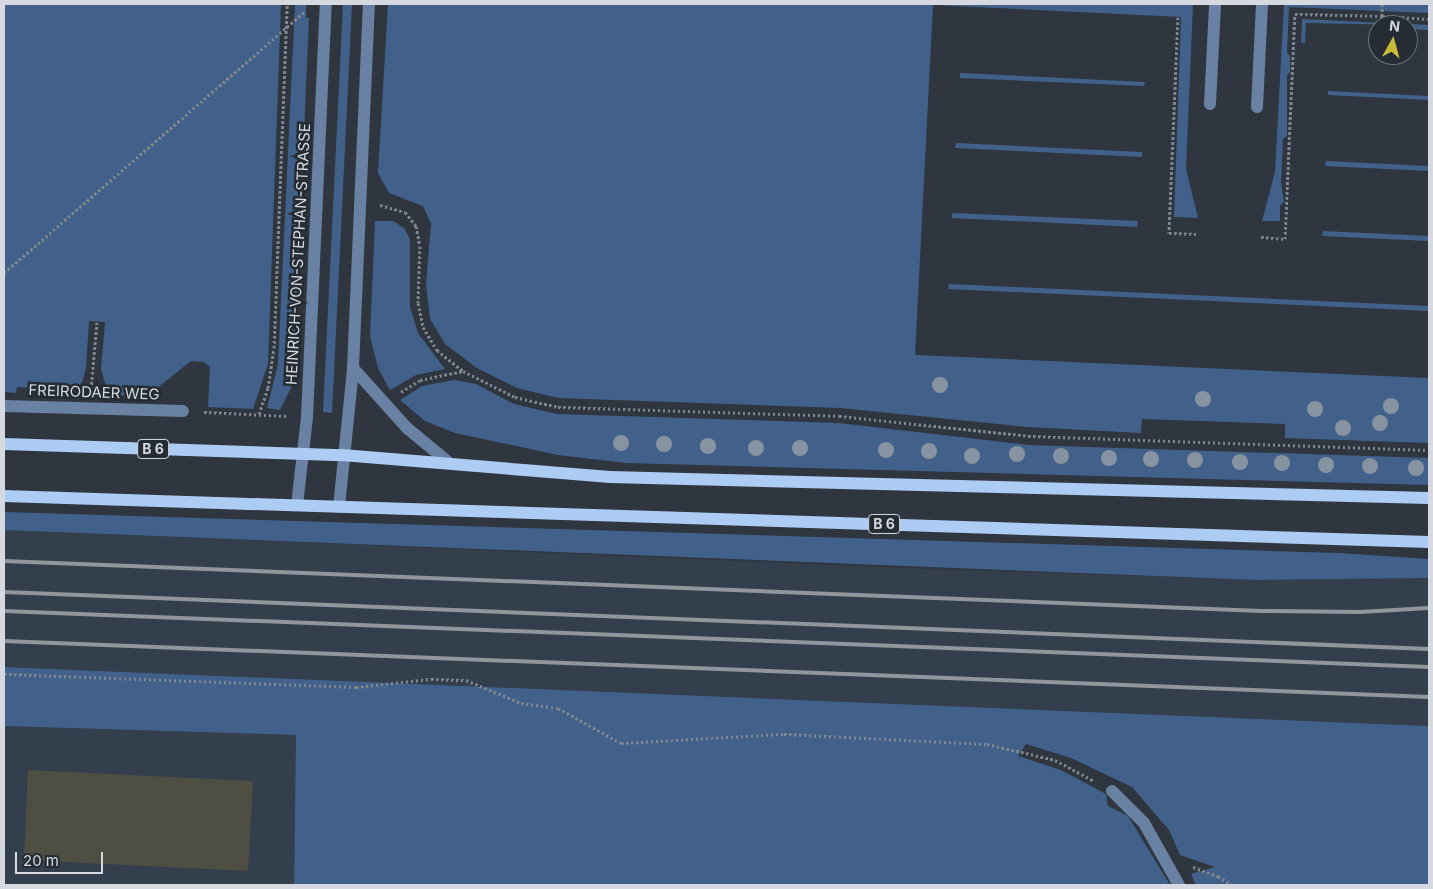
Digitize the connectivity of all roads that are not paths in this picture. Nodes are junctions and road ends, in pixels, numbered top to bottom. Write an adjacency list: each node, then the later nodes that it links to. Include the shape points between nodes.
1 (326, 4): 11 (street, HEINRICH-VON-STEPHAN-STRASSE, via 307,417)
2 (369, 4): 7 (street)
3 (1215, 4): 5 (street)
4 (1262, 4): 6 (street)
5 (1210, 104)
6 (1257, 107)
7 (353, 368): 12 (street); 13 (street, via 384,405)
8 (4, 406): 9 (street, FREIRODAER WEG)
9 (183, 411)
10 (4, 444): 11 (main road, B 6)
11 (302, 453): 12 (main road, B 6); 16 (street, HEINRICH-VON-STEPHAN-STRASSE)
12 (342, 455): 13 (main road, B 6); 17 (street)
13 (447, 461): 15 (main road, B 6, via 610,477)
14 (4, 496): 16 (main road, B 6)
15 (1429, 498)
16 (296, 505): 17 (main road, B 6)
17 (339, 507): 18 (main road, B 6)
18 (1429, 542)
19 (1112, 791): 20 (street, via 1144,823)
20 (1179, 885)

